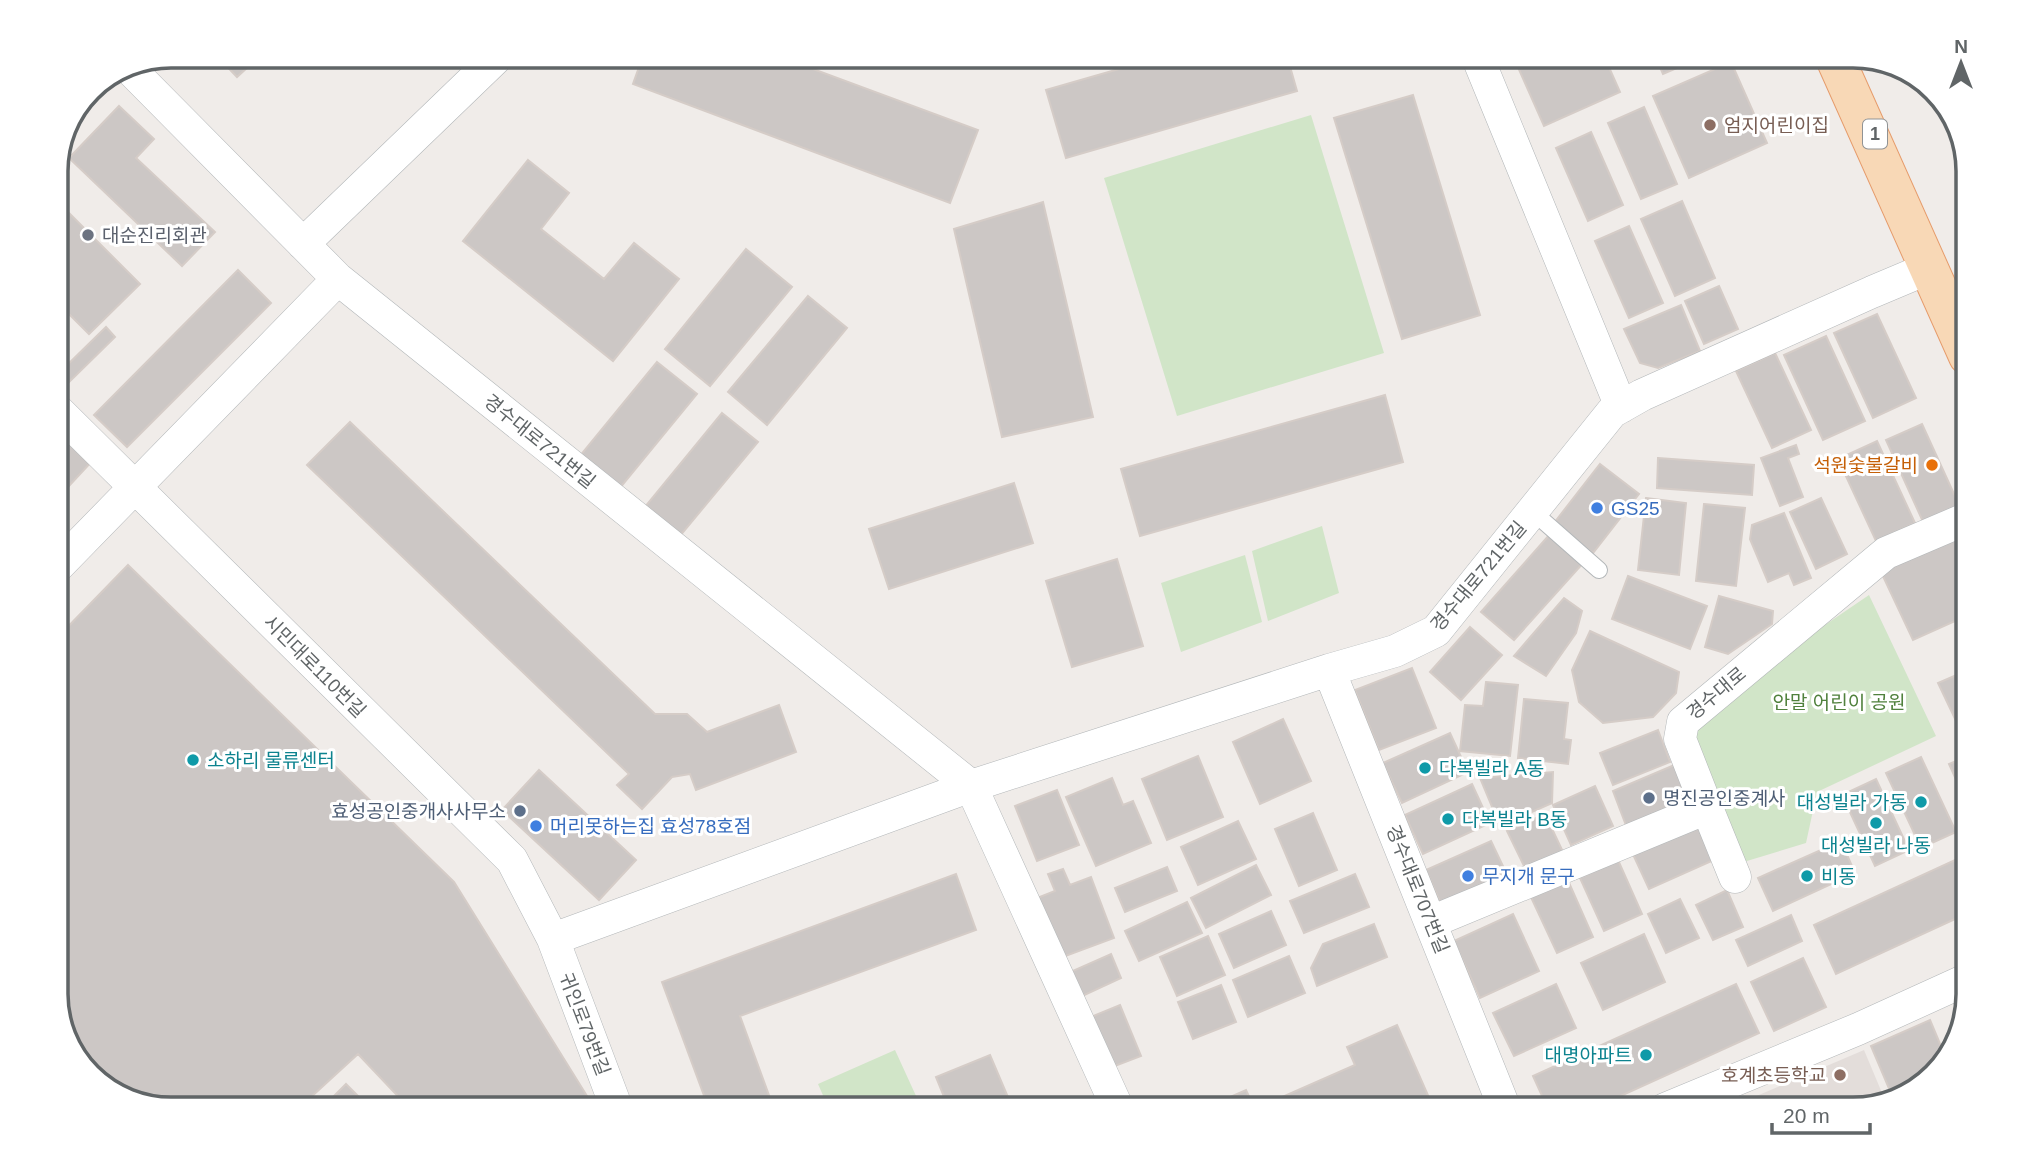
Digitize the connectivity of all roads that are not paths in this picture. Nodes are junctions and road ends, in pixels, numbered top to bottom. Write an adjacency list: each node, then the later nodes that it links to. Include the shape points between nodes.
1 (486, 68): 7 (street)
2 (1482, 68): 11 (street)
3 (1839, 68): 6 (main road)
4 (1851, 68): 6 (main road, 1)
5 (136, 75): 7 (street, 경수대로721번길)
6 (1905, 212): 8 (main road, 1)
7 (303, 244): 9 (street, 경수대로721번길)
8 (1929, 268): 10 (main road, 1); 11 (street, 경수대로721번길)
9 (338, 279): 13 (street); 19 (street, 경수대로721번길)
10 (1956, 329)
11 (1621, 407): 14 (street, 경수대로721번길, via 1612,412)
12 (68, 421): 13 (street, 시민대로110번길)
13 (135, 487): 16 (street); 23 (street, 시민대로110번길, via 512,860)
14 (1532, 511): 17 (lane); 18 (street, 경수대로721번길, via 1436,631 1395,651)
15 (1956, 523): 20 (street, 경수대로, via 1886,553 1683,722 1680,738)
16 (68, 556)
17 (1599, 570)
18 (1329, 670): 19 (street, 경수대로721번길); 22 (street, 경수대로707번길)
19 (971, 786): 23 (street, 경수대로721번길); 26 (street)
20 (1707, 808): 21 (street, 경수대로); 22 (street)
21 (1735, 877)
22 (1431, 922): 27 (street, 경수대로707번길)
23 (553, 939): 25 (street, 귀인로79번길)
24 (1956, 984): 28 (street)
25 (612, 1097)
26 (1113, 1097)
27 (1500, 1097)
28 (1694, 1097)

